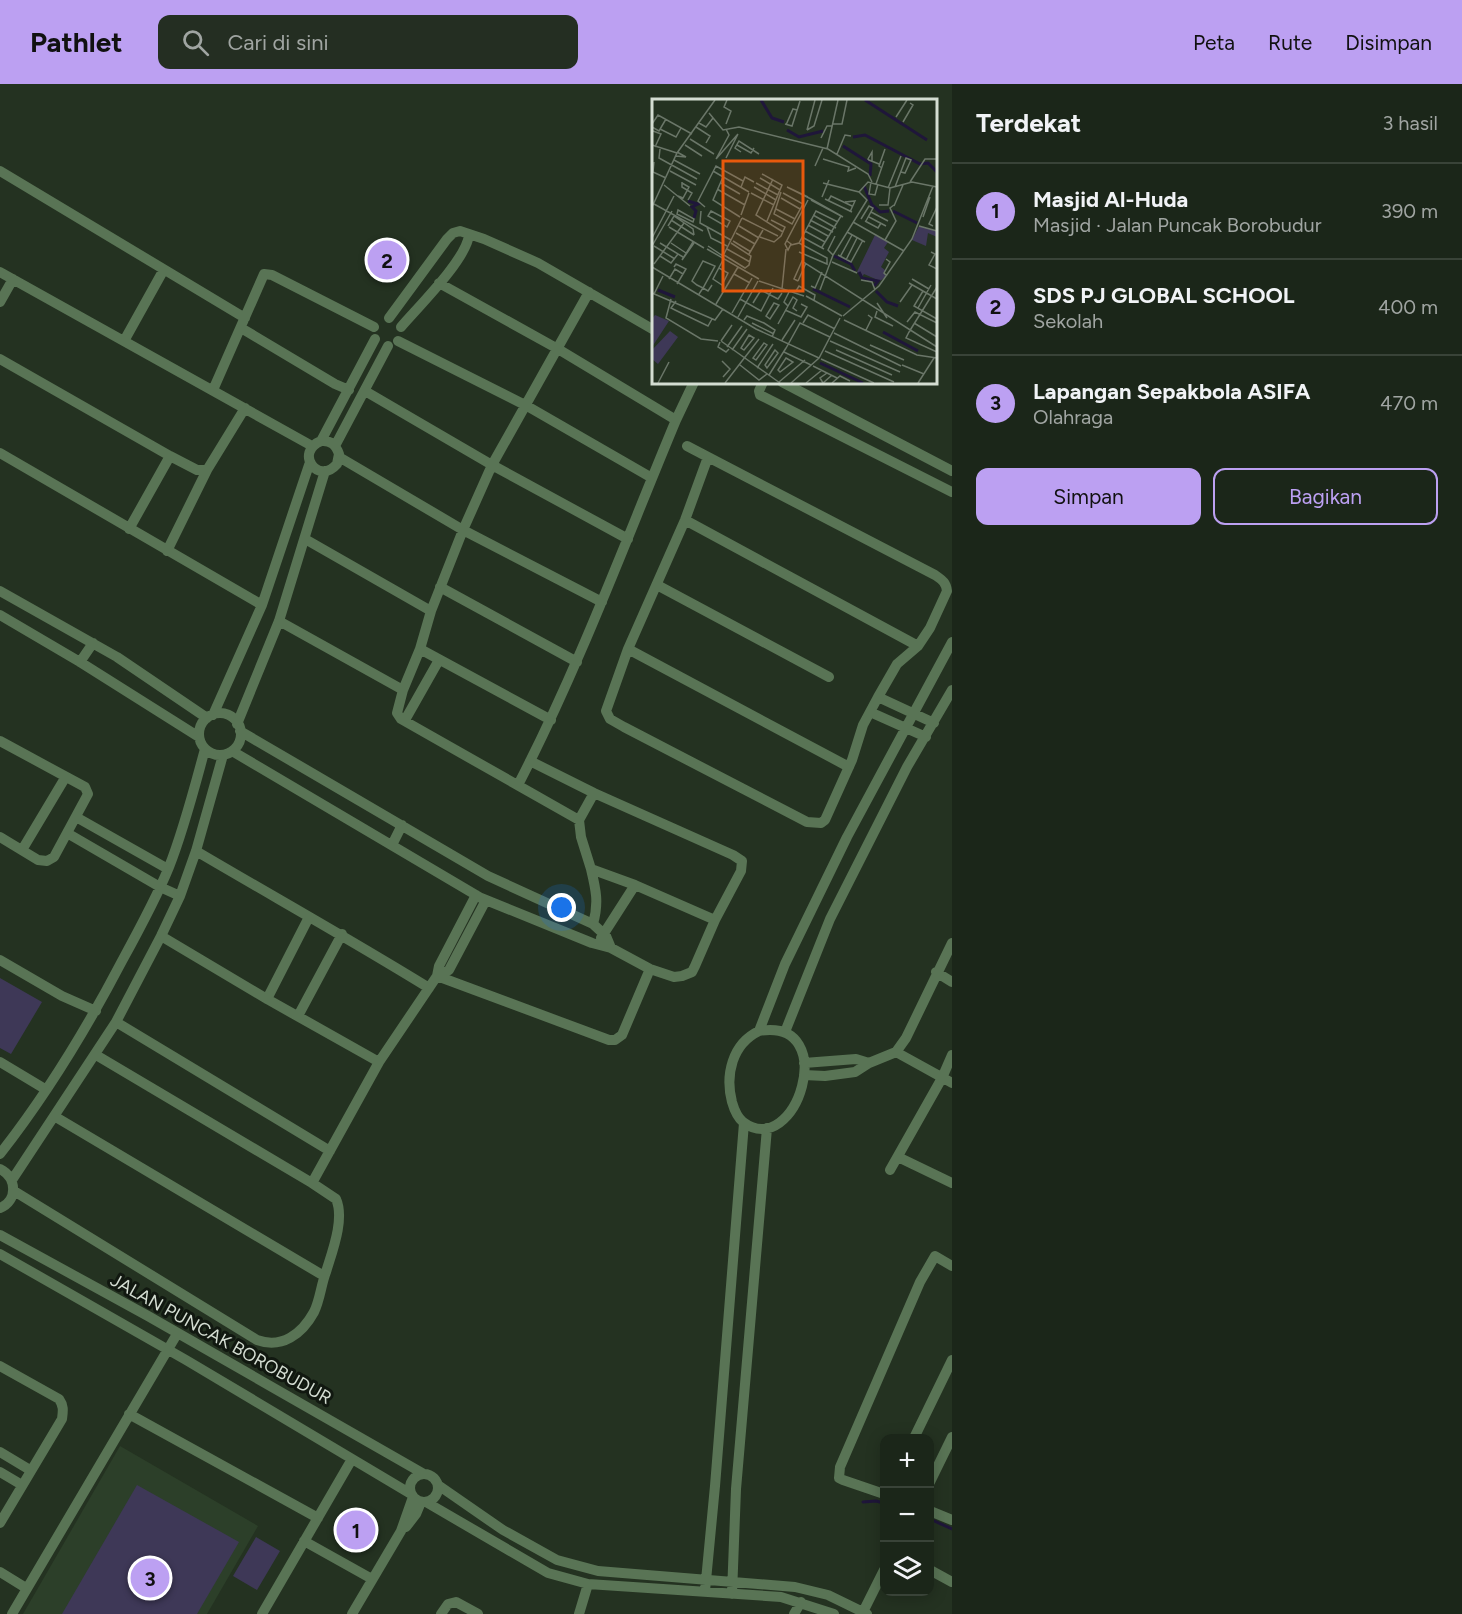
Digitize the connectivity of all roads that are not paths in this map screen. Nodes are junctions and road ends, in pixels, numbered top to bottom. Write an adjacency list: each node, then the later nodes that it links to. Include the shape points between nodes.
1 (0, 171): 3 (street)
2 (469, 235): 6 (street, via 464,250); 7 (street, via 538,263); 9 (street, via 460,231 447,239)
3 (163, 271): 10 (street); 15 (street)
4 (0, 273): 5 (street)
5 (13, 279): 8 (street); 15 (street)
6 (439, 283): 12 (street); 17 (street)
7 (589, 292): 13 (street); 17 (street)
8 (0, 302)
9 (389, 318): 11 (street, via 378,321); 12 (street)
10 (243, 323): 11 (street, via 262,276 268,274); 22 (street); 23 (street)
11 (374, 327): 14 (street)
12 (401, 327): 16 (street, via 402,334)
13 (652, 329)
14 (375, 339): 16 (street, via 383,346); 23 (street)
15 (124, 341): 22 (street)
16 (393, 344): 24 (street); 25 (street)
17 (558, 349): 25 (street); 27 (street)
18 (0, 359): 32 (street)
19 (693, 384): 27 (street)
20 (762, 384): 41 (street, via 760,395)
21 (786, 384): 39 (street)
22 (213, 390): 26 (street)
23 (349, 390): 28 (street)
24 (365, 391): 29 (street); 36 (street)
25 (527, 406): 36 (street); 40 (street)
26 (245, 408): 28 (street); 37 (street)
27 (676, 420): 40 (street)
28 (316, 444): 29 (street, via 328,441); 35 (street, via 309,454)
29 (336, 446): 33 (street)
30 (687, 446): 34 (street)
31 (0, 453): 43 (street)
32 (170, 456): 37 (street, via 196,470); 43 (street)
33 (339, 457): 38 (street, via 335,466); 44 (street)
34 (708, 457): 42 (street); 60 (street, via 943,580 946,591)
35 (310, 462): 38 (street); 48 (street)
36 (492, 465): 44 (street); 46 (street)
37 (207, 470): 47 (street)
38 (325, 471): 45 (street)
39 (952, 471)
40 (652, 478): 46 (street)
41 (952, 492)
42 (685, 520): 50 (street); 60 (street)
43 (129, 530): 47 (street)
44 (463, 530): 51 (street); 53 (street)
45 (305, 539): 49 (street); 55 (street)
46 (628, 539): 53 (street)
47 (167, 551): 54 (street)
48 (274, 570): 49 (street); 54 (street)
49 (292, 577): 57 (street)
50 (657, 585): 62 (street); 66 (street)
51 (440, 587): 55 (street); 64 (street)
52 (0, 591): 59 (street)
53 (602, 602): 64 (street)
54 (262, 605): 72 (street)
55 (431, 611): 61 (street)
56 (0, 615): 65 (street)
57 (279, 621): 67 (street); 76 (street)
58 (952, 642): 71 (street)
59 (93, 643): 65 (street); 72 (street)
60 (918, 646): 69 (street, via 897,664)
61 (420, 649): 63 (street); 67 (street)
62 (628, 649): 84 (street); 84 (street, via 607,706 608,717 617,723 813,824 825,820)
63 (439, 660): 73 (street); 74 (street)
64 (577, 662): 74 (street)
65 (80, 663): 78 (street)
66 (829, 677)
67 (403, 690): 73 (street, via 397,714)
68 (952, 690): 75 (street)
69 (878, 697): 70 (street); 71 (street)
70 (870, 712): 77 (street); 84 (street)
71 (914, 714): 75 (street); 77 (street)
72 (210, 716): 76 (street, via 229,716); 78 (street)
73 (405, 720): 86 (street)
74 (551, 720): 83 (street)
75 (934, 723): 79 (street)
76 (239, 727): 82 (street, via 238,743); 90 (street)
77 (905, 728): 79 (street); 124 (street, via 785,964)
78 (199, 737): 81 (street)
79 (926, 737): 125 (street, via 830,919)
80 (0, 741): 85 (street)
81 (205, 749): 82 (street, via 214,754); 97 (street)
82 (228, 753): 93 (street); 95 (street)
83 (530, 761): 86 (street); 87 (street)
84 (849, 767)
85 (65, 778): 88 (street, via 88,791); 94 (street)
86 (518, 785): 89 (street)
87 (594, 794): 89 (street); 105 (street, via 741,861 739,876)
88 (76, 817): 91 (street); 97 (street)
89 (579, 820): 96 (street)
90 (402, 825): 93 (street); 100 (street, via 488,876)
91 (68, 833): 94 (street, via 54,857 47,861); 99 (street)
92 (0, 837): 94 (street)
93 (392, 845): 102 (street)
94 (22, 850)
95 (196, 851): 101 (street); 104 (street)
96 (591, 868): 98 (street); 106 (street, via 598,909)
97 (168, 869): 99 (street)
98 (635, 885): 105 (street); 107 (street)
99 (160, 887): 101 (street); 120 (street)
100 (529, 895): 103 (street); 106 (street)
101 (180, 896): 109 (street)
102 (481, 897): 103 (street); 116 (street, via 439,966)
103 (519, 913): 111 (street)
104 (309, 917): 108 (street); 119 (street)
105 (715, 920): 114 (street, via 692,972 674,977)
106 (593, 924): 107 (street)
107 (603, 933): 111 (street); 112 (street)
108 (342, 934): 118 (street); 121 (street)
109 (161, 936): 119 (street); 122 (street)
110 (952, 943): 115 (street)
111 (598, 945): 112 (street)
112 (612, 948): 114 (street)
113 (0, 960): 120 (street)
114 (651, 969): 116 (street, via 622,1035 609,1041)
115 (936, 972): 117 (street); 127 (street)
116 (437, 976): 118 (street)
117 (952, 982)
118 (429, 988): 131 (street)
119 (267, 999): 121 (street)
120 (96, 1011): 123 (street)
121 (298, 1016): 131 (street)
122 (116, 1022): 126 (street); 140 (street)
123 (86, 1025): 126 (street); 136 (street)
124 (759, 1031): 125 (street); 138 (street, via 740,1047 729,1077 733,1107)
125 (785, 1032): 132 (street, via 800,1047)
126 (105, 1038): 128 (street)
127 (896, 1052): 133 (street); 135 (street)
128 (96, 1055): 137 (street); 145 (street)
129 (952, 1055): 135 (street)
130 (0, 1062): 136 (street)
131 (380, 1062): 140 (street)
132 (804, 1063): 133 (street, via 856,1059); 134 (street)
133 (868, 1063): 134 (street, via 855,1072)
134 (804, 1075): 139 (street, via 795,1105 781,1122)
135 (947, 1080): 142 (street)
136 (45, 1089): 141 (street, via 33,1112)
137 (54, 1116): 147 (street); 153 (street)
138 (744, 1123): 139 (street); 172 (street)
139 (767, 1128): 173 (street)
140 (330, 1151): 145 (street)
141 (0, 1154)
142 (898, 1156): 144 (street); 146 (street)
143 (0, 1170): 147 (street, via 6,1172)
144 (890, 1170)
145 (312, 1183): 153 (street, via 338,1202 335,1245)
146 (952, 1183)
147 (13, 1185): 148 (street, via 11,1200); 153 (street, via 268,1344 286,1341 304,1328 315,1311)
148 (0, 1208)
149 (0, 1235): 152 (street, JALAN PUNCAK BOROBUDUR)
150 (0, 1254): 154 (street, JALAN PUNCAK BOROBUDUR)
151 (952, 1266): 174 (street, via 935,1256 920,1282 838,1473 843,1480)
152 (73, 1275): 154 (street); 155 (street, JALAN PUNCAK BOROBUDUR)
153 (324, 1276)
154 (65, 1292): 157 (street, JALAN PUNCAK BOROBUDUR)
155 (177, 1334): 156 (street, JALAN PUNCAK BOROBUDUR); 157 (street)
156 (196, 1345): 158 (street); 168 (street, JALAN PUNCAK BOROBUDUR)
157 (168, 1350): 158 (street, JALAN PUNCAK BOROBUDUR); 161 (street)
158 (186, 1360): 165 (street, JALAN PUNCAK BOROBUDUR)
159 (952, 1360): 162 (street)
160 (0, 1366): 166 (street, via 63,1404 62,1419)
161 (129, 1414): 177 (street); 191 (street)
162 (916, 1434)
163 (952, 1437): 169 (street)
164 (0, 1452): 166 (street)
165 (352, 1459): 175 (street, JALAN PUNCAK BOROBUDUR); 177 (street)
166 (30, 1470): 170 (street)
167 (0, 1472): 170 (street)
168 (424, 1474): 171 (street, via 433,1477); 175 (street, via 412,1480 410,1489)
169 (934, 1474)
170 (22, 1485): 179 (street)
171 (438, 1485): 175 (street, via 434,1498); 180 (street)
172 (716, 1486): 173 (street); 186 (street)
173 (736, 1489): 187 (street)
174 (880, 1492)
175 (418, 1499): 182 (street, JALAN PUNCAK BOROBUDUR); 185 (street)
176 (934, 1513): 178 (street)
177 (318, 1518): 181 (street)
178 (952, 1520)
179 (0, 1523)
180 (503, 1530): 182 (street); 186 (street, via 557,1560 598,1571)
181 (304, 1541): 185 (street); 197 (street)
182 (495, 1543): 190 (street, JALAN PUNCAK BOROBUDUR, via 548,1573)
183 (0, 1572): 191 (street)
184 (934, 1572): 189 (street)
185 (372, 1579): 198 (street)
186 (706, 1579): 187 (street); 192 (street)
187 (734, 1581): 193 (street); 195 (street, via 828,1595)
188 (880, 1581): 195 (street)
189 (952, 1582)
190 (588, 1584): 192 (street, JALAN PUNCAK BOROBUDUR); 201 (street)
191 (26, 1588): 196 (street)
192 (705, 1591): 193 (street, JALAN PUNCAK BOROBUDUR)
193 (732, 1594): 194 (street, JALAN PUNCAK BOROBUDUR)
194 (801, 1602): 202 (street); 203 (street, JALAN PUNCAK BOROBUDUR)
195 (865, 1613)
196 (12, 1614)
197 (262, 1614)
198 (352, 1614)
199 (441, 1614): 200 (street, via 448,1604 456,1602)
200 (478, 1614)
201 (579, 1614)
202 (794, 1614)
203 (834, 1614)

